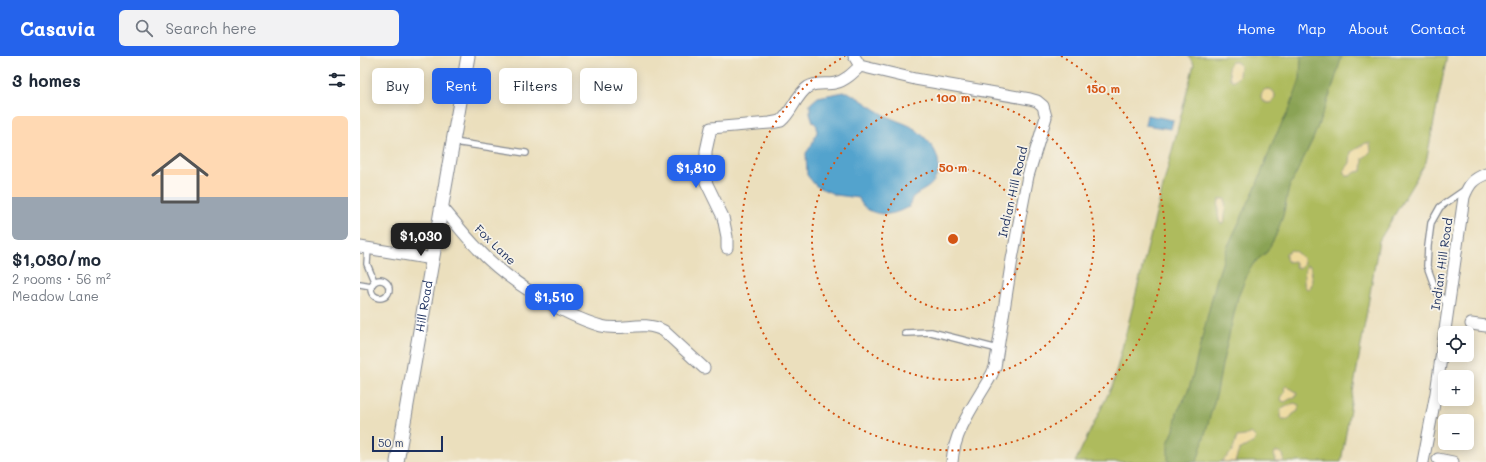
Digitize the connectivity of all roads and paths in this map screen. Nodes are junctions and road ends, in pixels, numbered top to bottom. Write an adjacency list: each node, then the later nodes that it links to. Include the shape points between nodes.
1 (468, 56): 4 (street, Hill Road)
2 (854, 56): 3 (street)
3 (860, 66): 10 (street, via 841,81 816,84 804,90 781,120 711,128 706,151 706,182 723,216); 17 (street, Indian Hill Road, via 915,79 1030,99 1043,106 1046,117 1028,176)
4 (453, 142): 5 (lane); 8 (street, Hill Road)
5 (526, 153)
6 (1486, 174): 7 (street, via 1477,178)
7 (1467, 188): 13 (street, Indian Hill Road); 13 (lane, via 1440,207 1431,223 1427,266 1436,291)
8 (442, 207): 11 (street, Hill Road); 18 (street, Fox Lane, via 477,249 508,276 535,294 582,319 604,326 617,328 649,325 664,331)
9 (364, 248): 11 (street); 12 (lane, via 373,283)
10 (727, 248)
11 (433, 259): 20 (street, Hill Road)
12 (360, 284)
13 (1449, 306): 22 (street, Indian Hill Road)
14 (1471, 324): 15 (street)
15 (1486, 326)
16 (905, 333): 17 (lane, via 931,332)
17 (998, 349): 21 (street, Indian Hill Road, via 992,374 954,442)
18 (704, 368)
19 (1438, 459): 23 (street)
20 (396, 462)
21 (952, 462)
22 (1423, 462)
23 (1453, 462)

